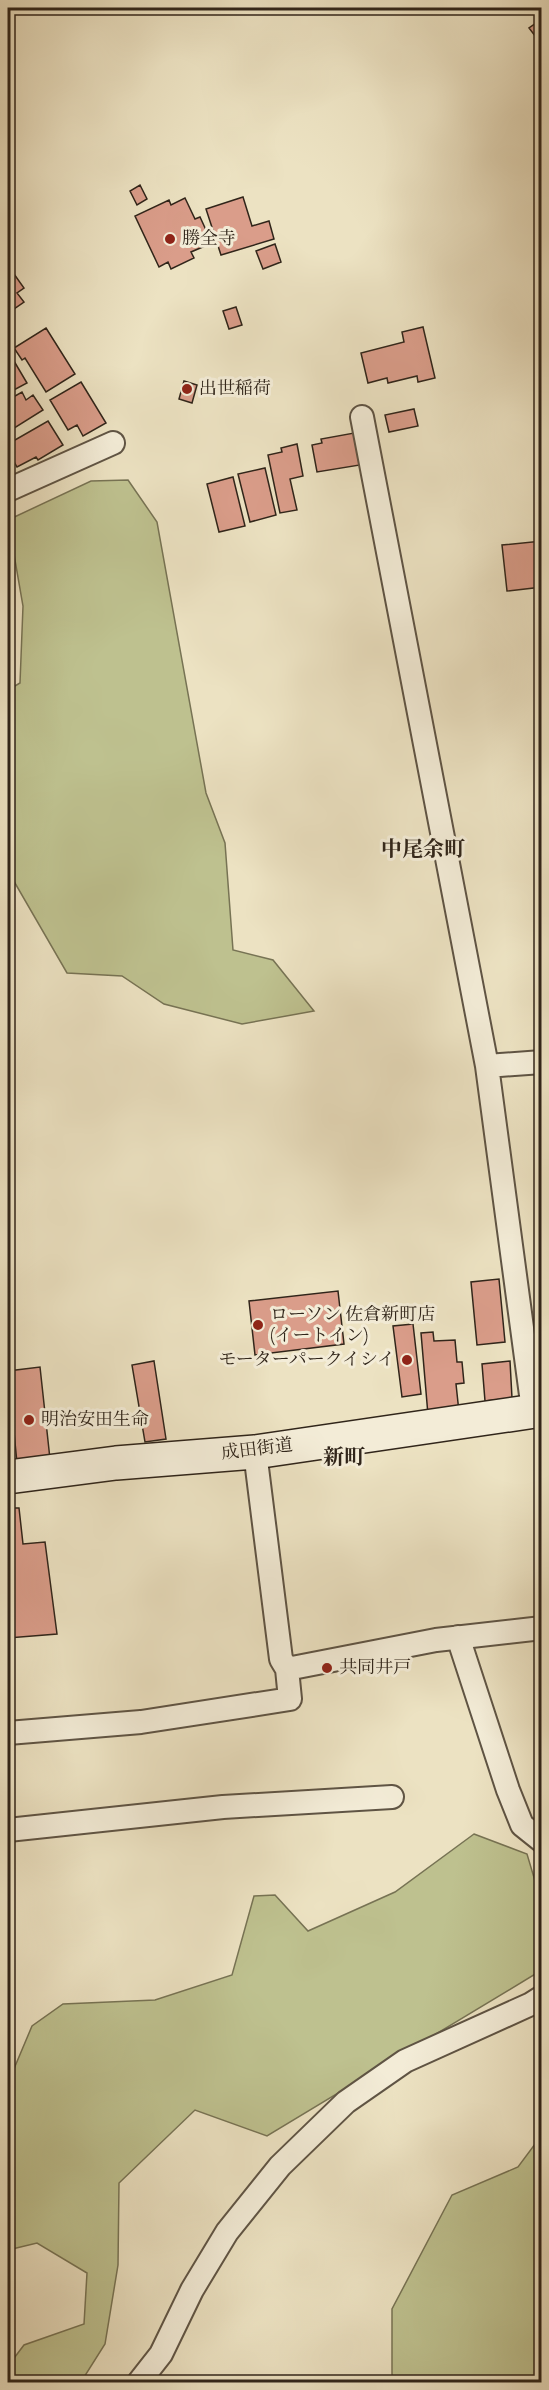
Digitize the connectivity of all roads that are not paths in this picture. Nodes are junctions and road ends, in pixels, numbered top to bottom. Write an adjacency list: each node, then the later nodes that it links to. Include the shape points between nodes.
1 (362, 417): 5 (street)
2 (113, 443): 3 (street)
3 (8, 490)
4 (542, 1062): 5 (street)
5 (487, 1066): 6 (street)
6 (537, 1410): 7 (street, 成田街道)
7 (255, 1452): 8 (street, 成田街道, via 116,1463); 11 (street, via 281,1659)
8 (8, 1477)
9 (542, 1628): 10 (street)
10 (458, 1637): 11 (street); 15 (street, via 522,1826)
11 (287, 1669): 12 (street, via 290,1699 141,1722)
12 (8, 1733)
13 (392, 1797): 14 (street, via 223,1807)
14 (8, 1830)
15 (542, 1841)
16 (542, 1997): 17 (street, via 405,2061 346,2102 280,2166 227,2232 192,2290 161,2354)
17 (139, 2382)

